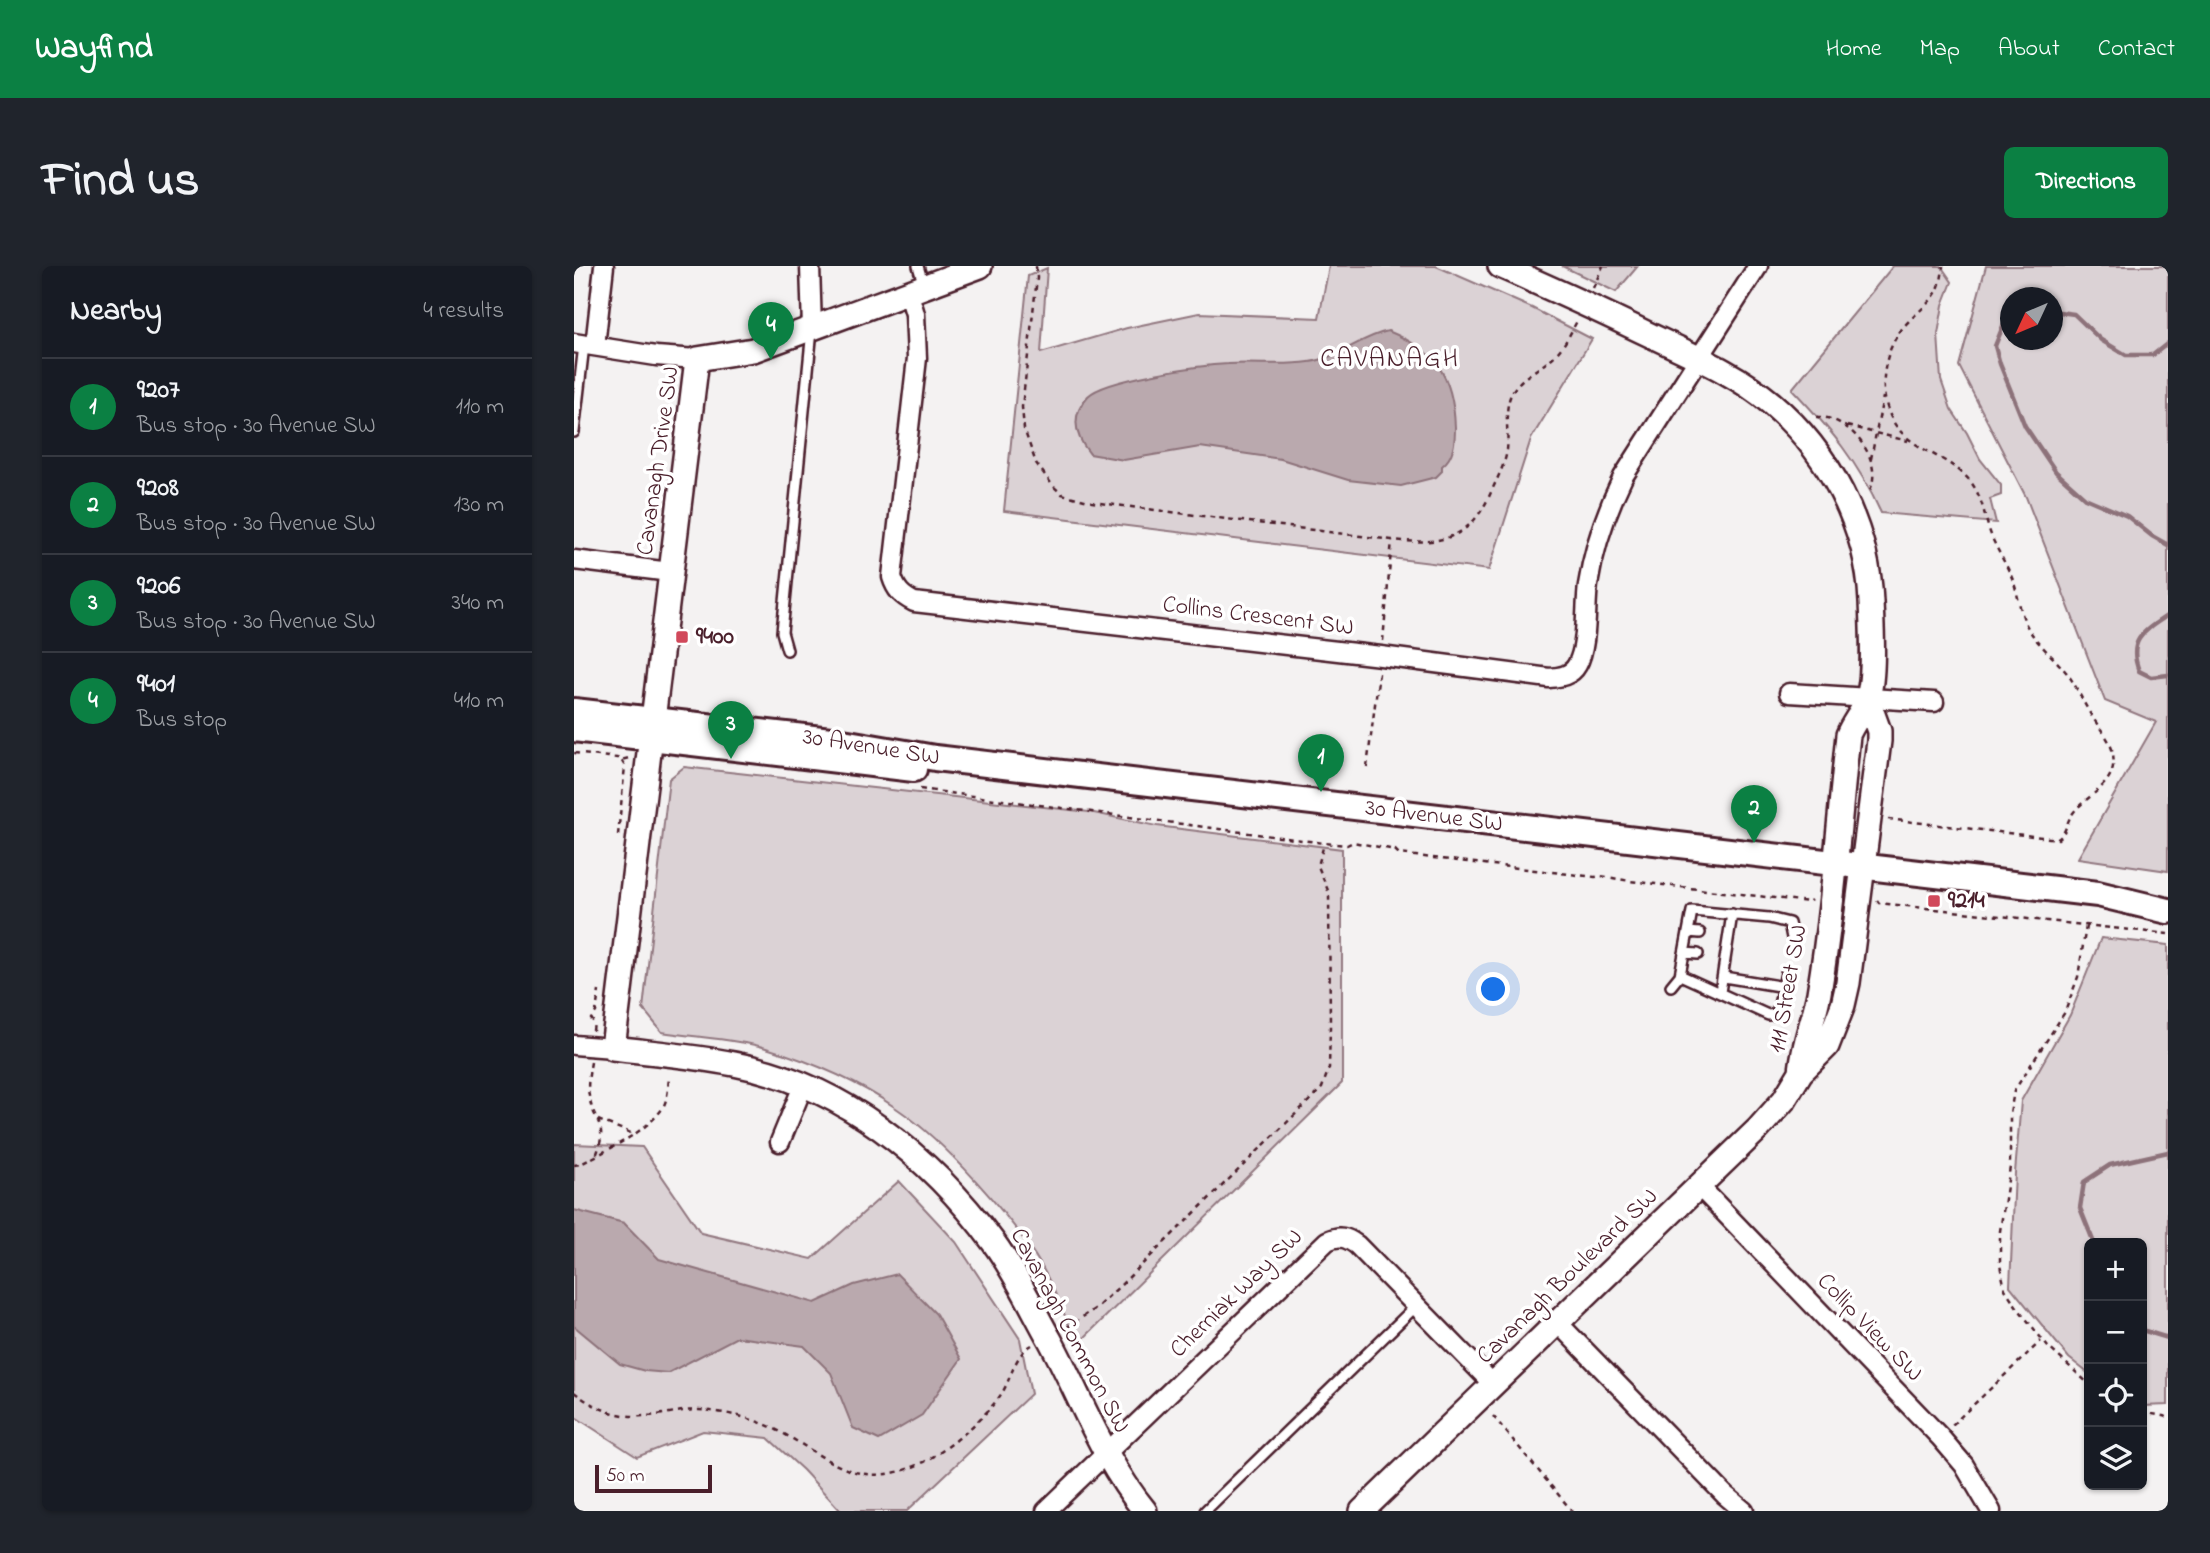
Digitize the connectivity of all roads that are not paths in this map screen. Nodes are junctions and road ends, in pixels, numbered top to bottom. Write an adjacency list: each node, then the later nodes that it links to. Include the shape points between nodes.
1 (604, 266): 8 (street)
2 (810, 266): 7 (street)
3 (979, 266): 6 (street, Cavanagh Drive SW)
4 (1500, 266): 9 (street)
5 (1758, 266): 9 (street)
6 (917, 282): 7 (street, Cavanagh Drive SW); 9 (street, Collins Crescent SW, via 917,358 892,577 907,598 1549,677 1567,675 1578,665 1590,570 1606,514 1633,460)
7 (813, 328): 10 (street, Cavanagh Drive SW, via 753,350); 14 (lane, via 782,632)
8 (584, 345): 10 (street); 11 (lane)
9 (1697, 358): 16 (street, via 1770,402 1794,425 1818,453 1848,505 1868,567 1871,595)
10 (697, 359): 13 (street, Cavanagh Drive SW)
11 (574, 432)
12 (574, 560): 13 (street)
13 (670, 572): 20 (street, Cavanagh Drive SW)
14 (787, 650)
15 (1789, 693): 16 (street)
16 (1867, 698): 17 (street); 21 (street, via 1848,735); 22 (street, via 1879,731)
17 (1934, 702)
18 (574, 711): 20 (main road, 30 Avenue SW)
19 (574, 729): 20 (main road, 30 Avenue SW)
20 (652, 729): 21 (main road, 30 Avenue SW); 37 (street, Cavanagh Drive SW)
21 (1835, 871): 22 (main road, 30 Avenue SW); 38 (street, 111 Street SW, via 1818,996)
22 (1866, 882): 23 (main road, 30 Avenue SW); 38 (street, 111 Street SW, via 1843,1005 1827,1046)
23 (2168, 911)
24 (1732, 914): 25 (lane, via 1692,911); 27 (lane, via 1790,923); 32 (lane, via 1723,957)
25 (1688, 932): 26 (lane); 28 (lane)
26 (1700, 933)
27 (1793, 938)
28 (1684, 953): 29 (lane); 31 (lane)
29 (1698, 954)
30 (1786, 973): 34 (lane)
31 (1680, 975): 33 (lane); 35 (lane)
32 (1724, 977): 34 (lane); 35 (lane)
33 (1671, 986)
34 (1785, 987): 35 (lane, via 1777,1014 1768,1015)
35 (1720, 992)
36 (574, 1045): 37 (street, Cavanagh Common SW)
37 (613, 1048): 39 (street, Cavanagh Common SW, via 735,1064)
38 (1801, 1072): 41 (street, Cavanagh Boulevard SW, via 1772,1114)
39 (803, 1086): 40 (street); 45 (street, Cavanagh Common SW, via 872,1121 903,1144 964,1206 1018,1283)
40 (780, 1143)
41 (1700, 1187): 43 (street, Cavanagh Boulevard SW); 51 (street, Collip View SW, via 1940,1437 1964,1465)
42 (1416, 1307): 44 (street, Cherniak Way SW); 45 (street, Cherniak Way SW, via 1357,1245 1335,1237); 48 (lane)
43 (1558, 1323): 44 (street, Cavanagh Boulevard SW); 50 (street)
44 (1493, 1385): 49 (street, Cavanagh Boulevard SW)
45 (1105, 1453): 46 (street); 47 (street, Cavanagh Common SW)
46 (1046, 1511)
47 (1145, 1511)
48 (1205, 1511)
49 (1362, 1511)
50 (1744, 1511)
51 (1991, 1511)

